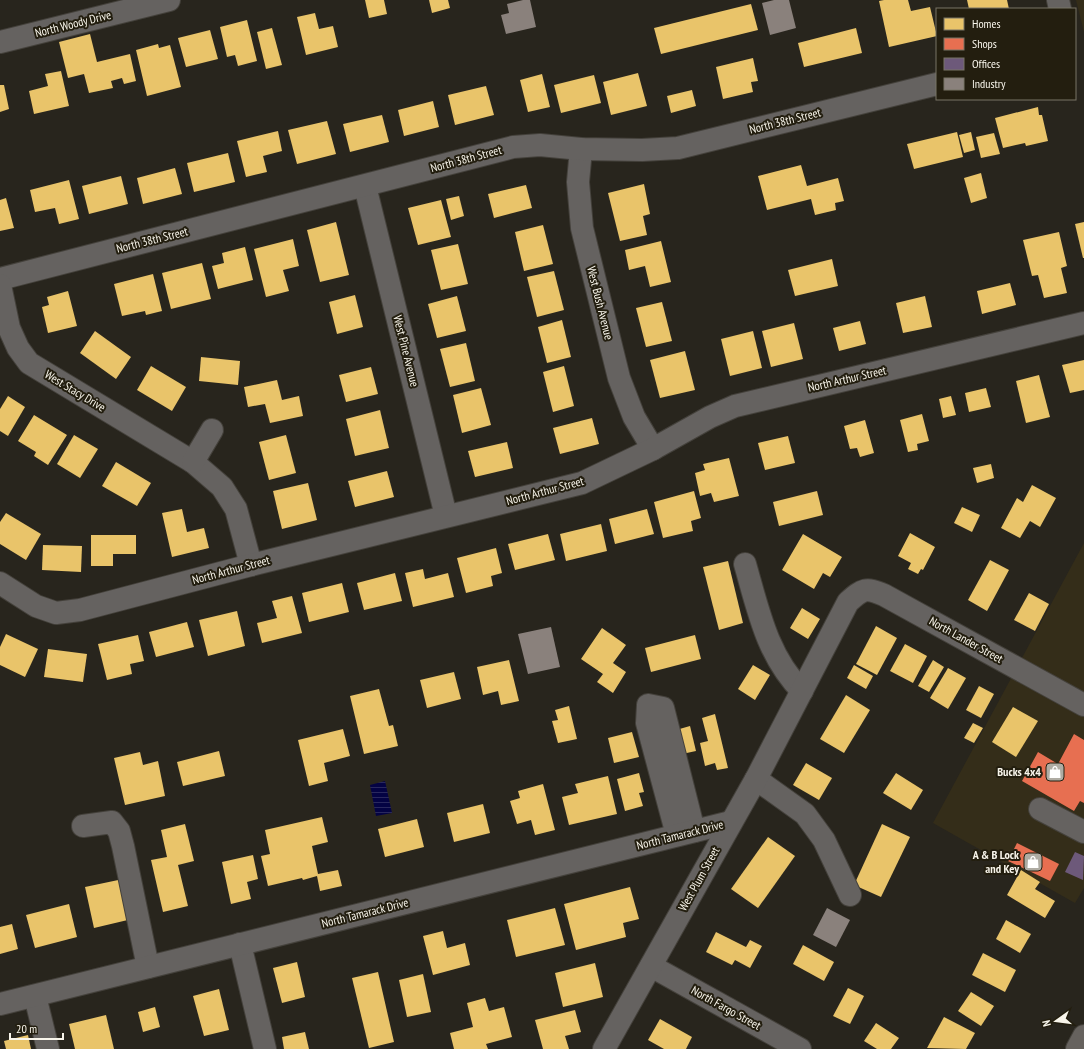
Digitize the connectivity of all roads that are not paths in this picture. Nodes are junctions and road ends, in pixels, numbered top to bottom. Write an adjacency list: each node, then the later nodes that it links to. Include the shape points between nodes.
1 (169, 0): 2 (street, North Woody Drive)
2 (0, 42)
3 (936, 84): 4 (street, North 38th Street, via 678,148)
4 (581, 149): 5 (street, North 38th Street, via 540,145 513,147); 10 (street, West Bush Avenue, via 578,182 582,228 619,378 634,417)
5 (365, 186): 6 (street, North 38th Street); 12 (street, West Pine Avenue)
6 (0, 279)
7 (0, 285): 11 (street, West Stacy Drive, via 9,328 18,348 29,363)
8 (1084, 323): 10 (street, North Arthur Street, via 735,406)
9 (212, 430): 11 (street)
10 (653, 449): 12 (street, North Arthur Street, via 582,483)
11 (193, 462): 14 (street, West Stacy Drive, via 222,487 236,509)
12 (446, 516): 14 (street, North Arthur Street)
13 (746, 564): 17 (street, via 762,626 771,648 793,682)
14 (251, 565): 15 (street, North Arthur Street, via 80,610 56,613 36,606)
15 (0, 583)
16 (848, 602): 17 (street, West Plum Street); 18 (street, North Lander Street, via 859,592 871,589)
17 (802, 691): 19 (street, West Plum Street)
18 (1084, 705)
19 (756, 779): 21 (street, West Plum Street); 25 (street, via 805,814 824,840)
20 (1040, 810): 23 (street)
21 (731, 822): 24 (street, North Tamarack Drive); 27 (street, West Plum Street)
22 (83, 826): 28 (street, via 112,822 119,831)
23 (1084, 832)
24 (686, 833): 24 (street, via 663,708 648,705 648,723); 26 (street, North Tamarack Drive)
25 (850, 895)
26 (240, 944): 28 (street, North Tamarack Drive); 34 (street)
27 (651, 966): 32 (street, North Fargo Street); 35 (street, West Plum Street)
28 (148, 967): 29 (street, North Tamarack Drive)
29 (35, 996): 30 (street, North Tamarack Drive); 33 (street)
30 (0, 1004)
31 (1084, 1036): 37 (main road)
32 (769, 1042): 36 (street, North Fargo Street)
33 (48, 1049)
34 (265, 1049)
35 (604, 1049)
36 (800, 1049)
37 (1077, 1049)

